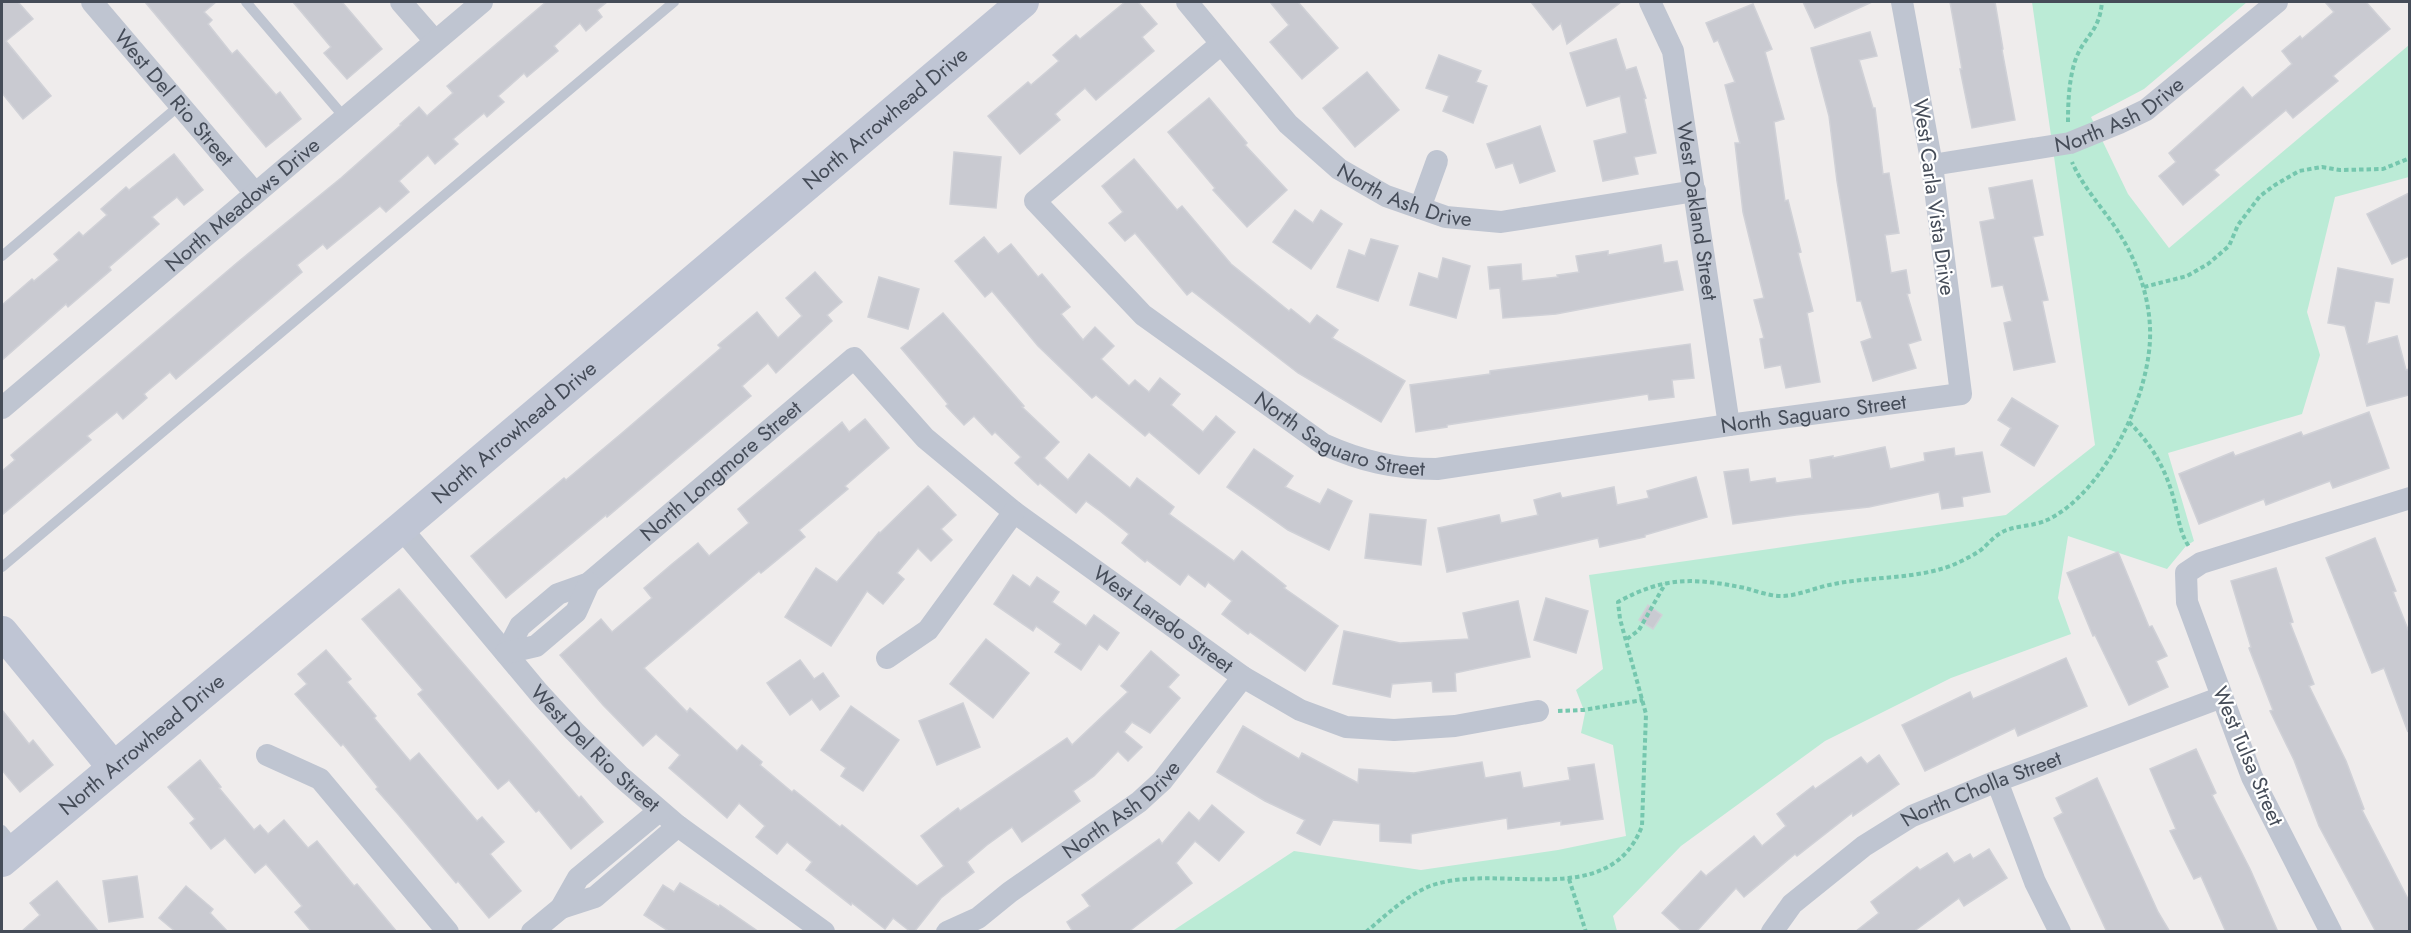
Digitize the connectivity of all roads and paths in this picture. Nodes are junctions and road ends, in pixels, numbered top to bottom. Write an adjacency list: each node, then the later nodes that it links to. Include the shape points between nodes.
1 (93, 2): 14 (street, West Del Rio Street)
2 (246, 2): 15 (lane)
3 (401, 2): 12 (street)
4 (482, 2): 12 (street, North Meadows Drive)
5 (674, 2): 33 (lane)
6 (1023, 2): 32 (street, North Arrowhead Drive)
7 (1186, 2): 13 (street, North Ash Drive)
8 (1650, 2): 20 (street, West Oakland Street, via 1674,51)
9 (1902, 2): 19 (street, West Carla Vista Drive)
10 (2102, 2): 16 (path, via 2097,27 2075,60 2068,108)
11 (2277, 2): 16 (street, North Ash Drive, via 2146,110)
12 (435, 41): 15 (street, North Meadows Drive)
13 (1221, 44): 22 (street, North Ash Drive, via 1288,124 1339,170 1386,196); 29 (street, North Saguaro Street, via 1035,201 1143,315 1323,444 1353,458 1380,464 1437,469)
14 (180, 105): 21 (street, West Del Rio Street); 23 (lane)
15 (345, 118): 21 (street, North Meadows Drive)
16 (2070, 143): 19 (street, North Ash Drive); 24 (path, via 2076,170 2123,239)
17 (2409, 158): 24 (path, via 2383,169 2322,167 2299,171 2260,196 2238,225 2229,246 2208,264 2187,276)
18 (1437, 161): 22 (street)
19 (1932, 165): 26 (street, West Carla Vista Drive)
20 (1695, 190): 22 (street, North Ash Drive, via 1501,222 1446,217); 29 (street, West Oakland Street)
21 (255, 194): 27 (street, North Meadows Drive)
22 (1420, 208)
23 (2, 256)
24 (2144, 287): 28 (path, via 2150,328 2148,366)
25 (854, 358): 31 (street, West Laredo Street, via 925,438); 38 (street, North Longmore Street, via 589,583 558,594 520,626)
26 (1961, 394): 29 (street, North Saguaro Street)
27 (2, 408)
28 (2129, 422): 34 (path, via 2159,459); 35 (path, via 2099,474 2072,502 2047,520 2000,533 1978,552 1945,568 1780,596 1708,581)
29 (1729, 425)
30 (2408, 502): 34 (street)
31 (1014, 512): 39 (street, via 928,630); 40 (street, West Laredo Street)
32 (400, 528): 38 (street, West Del Rio Street); 45 (street, North Arrowhead Drive)
33 (2, 567)
34 (2193, 568): 41 (street, West Tulsa Street, via 2187,602)
35 (1666, 583): 37 (path, via 1639,630); 37 (path, via 1641,589 1618,602)
36 (2, 632): 45 (street)
37 (1627, 639): 42 (path)
38 (506, 653): 47 (street, West Del Rio Street, via 574,731)
39 (887, 658)
40 (1243, 676): 43 (street, West Laredo Street, via 1300,710 1346,728 1445,726); 52 (street, North Ash Drive, via 1178,762 1146,795 1010,892)
41 (2222, 697): 46 (street, North Cholla Street); 61 (street, West Tulsa Street, via 2252,777)
42 (1643, 700): 43 (path, via 1583,710); 50 (path, via 1646,714 1642,826 1636,843 1614,865 1583,878)
43 (1538, 711)
44 (267, 755): 53 (street, via 320,779)
45 (113, 767): 49 (street, North Arrowhead Drive)
46 (1997, 781): 59 (street, North Cholla Street, via 1912,816 1864,846 1792,904); 60 (street, via 2035,882)
47 (659, 811): 48 (street, West Del Rio Street); 51 (street, via 578,878)
48 (678, 826): 51 (street, via 595,897); 55 (street, West Del Rio Street)
49 (7, 846)
50 (1569, 879): 57 (path, via 1497,878 1431,886 1401,902); 58 (path)
51 (561, 908): 54 (street)
52 (976, 925): 56 (street, North Ash Drive)
53 (448, 932)
54 (532, 932)
55 (824, 932)
56 (947, 932)
57 (1366, 932)
58 (1586, 932)
59 (1772, 932)
60 (2060, 932)
61 (2331, 932)

